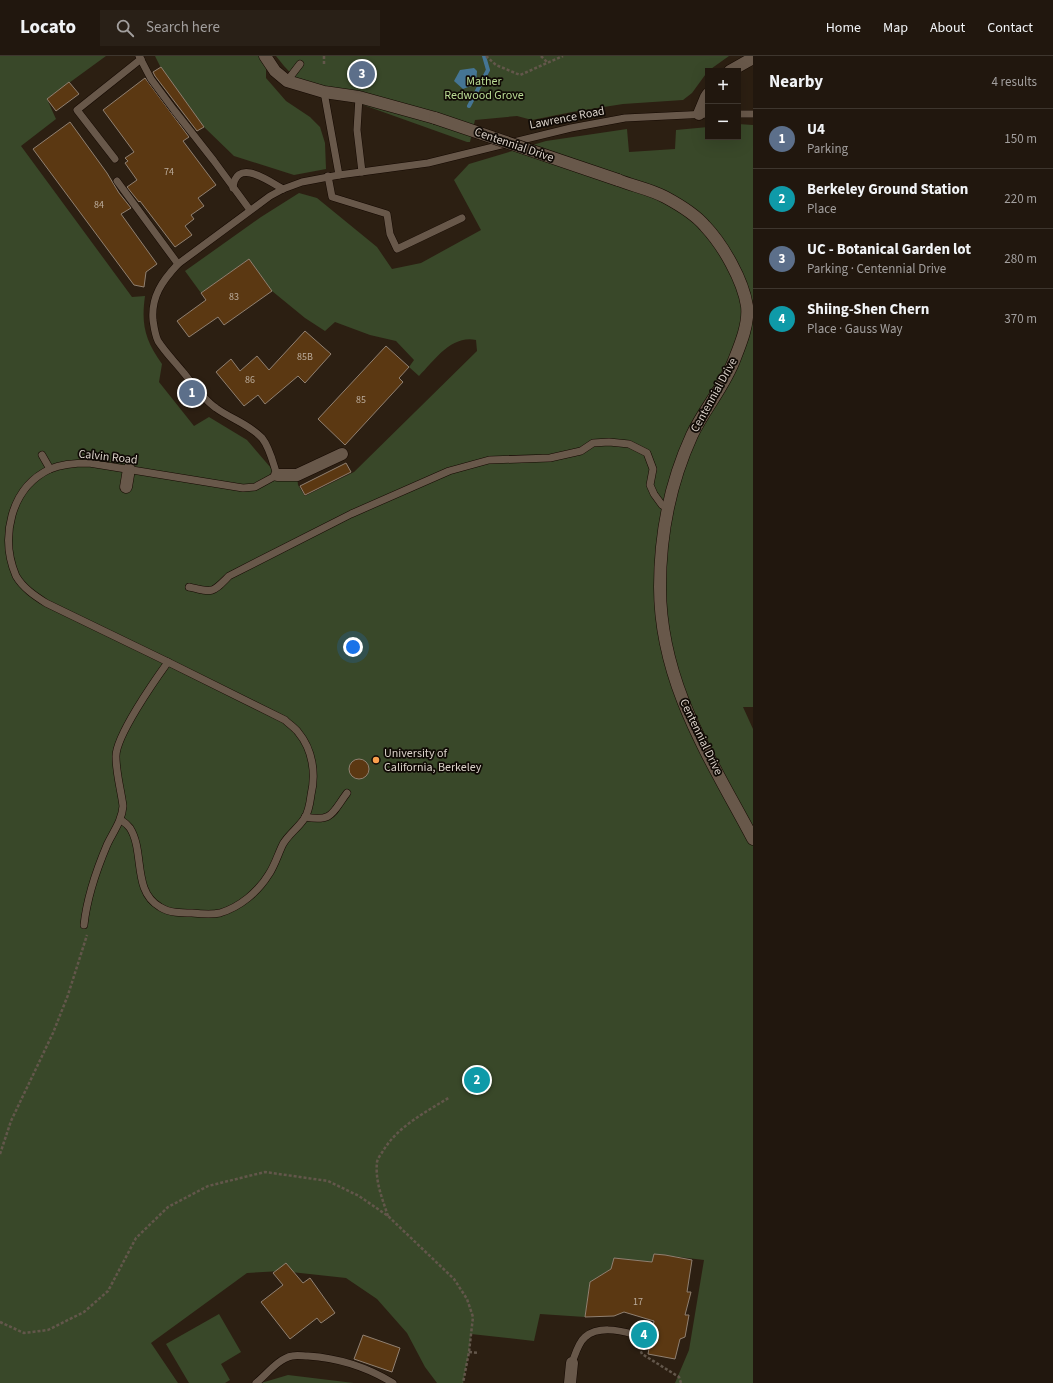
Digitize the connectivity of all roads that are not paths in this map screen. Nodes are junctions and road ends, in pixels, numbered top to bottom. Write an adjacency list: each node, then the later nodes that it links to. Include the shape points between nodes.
1 (265, 56): 6 (street, Centennial Drive, via 275,71)
2 (140, 58): 13 (lane, via 78,110); 18 (lane, via 165,98)
3 (753, 58): 5 (street)
4 (300, 64): 6 (lane)
5 (735, 68)
6 (287, 81): 7 (street, Centennial Drive)
7 (324, 92): 8 (street, Centennial Drive); 15 (lane)
8 (359, 97): 14 (lane, via 357,130); 29 (street, Centennial Drive, bridge, via 435,118 664,196 704,224 717,240 743,291 747,308 746,324 734,361 692,435 675,478)
9 (705, 104): 10 (street)
10 (704, 114): 14 (lane, Lawrence Road, via 625,118 529,137 428,163)
11 (741, 114): 12 (lane)
12 (753, 114)
13 (114, 159)
14 (362, 172): 15 (lane, Lawrence Road)
15 (338, 175): 16 (lane)
16 (328, 176): 19 (lane); 21 (lane, via 332,196 387,214 390,234 397,249)
17 (117, 181): 22 (lane)
18 (233, 188): 19 (lane, via 238,177 250,172); 20 (lane)
19 (283, 189): 20 (lane)
20 (250, 210): 22 (lane)
21 (462, 218)
22 (178, 264): 27 (lane, via 161,284 155,297 152,311 153,326 158,340 206,399 216,408 254,430 263,439)
23 (342, 454): 27 (street, via 297,475)
24 (42, 455): 25 (lane)
25 (50, 469): 26 (lane, Calvin Road, via 76,463); 31 (lane, Calvin Road, via 28,485 18,497 10,514 6,542 9,559 17,577 29,592 46,603)
26 (129, 469): 27 (lane, Calvin Road, via 243,488 255,487); 28 (street)
27 (277, 475)
28 (126, 487)
29 (668, 508): 30 (lane, via 662,505 650,485 653,470 647,453 629,444 593,443 581,451 542,460 489,460 449,471 351,514 229,576 213,591); 35 (street, Centennial Drive, via 662,543 660,588 669,659 690,721)
30 (189, 587)
31 (168, 662): 33 (lane, Calvin Road, via 285,720 298,732 313,765 314,782); 34 (lane, via 119,742 116,757 123,806)
32 (347, 793): 33 (lane, via 327,818)
33 (305, 817): 34 (lane, Calvin Road, via 284,842 269,874 251,896 219,913 204,914 174,912 162,909 151,902 145,892 134,839 129,826)
34 (121, 820): 36 (lane, via 94,878)
35 (753, 839)
36 (84, 925)
37 (633, 1334): 38 (lane, via 618,1330 597,1331 584,1338)
38 (572, 1363): 41 (street)
39 (256, 1383): 40 (lane, via 275,1365 292,1356 342,1361 376,1373)
40 (393, 1383)
41 (570, 1383)

